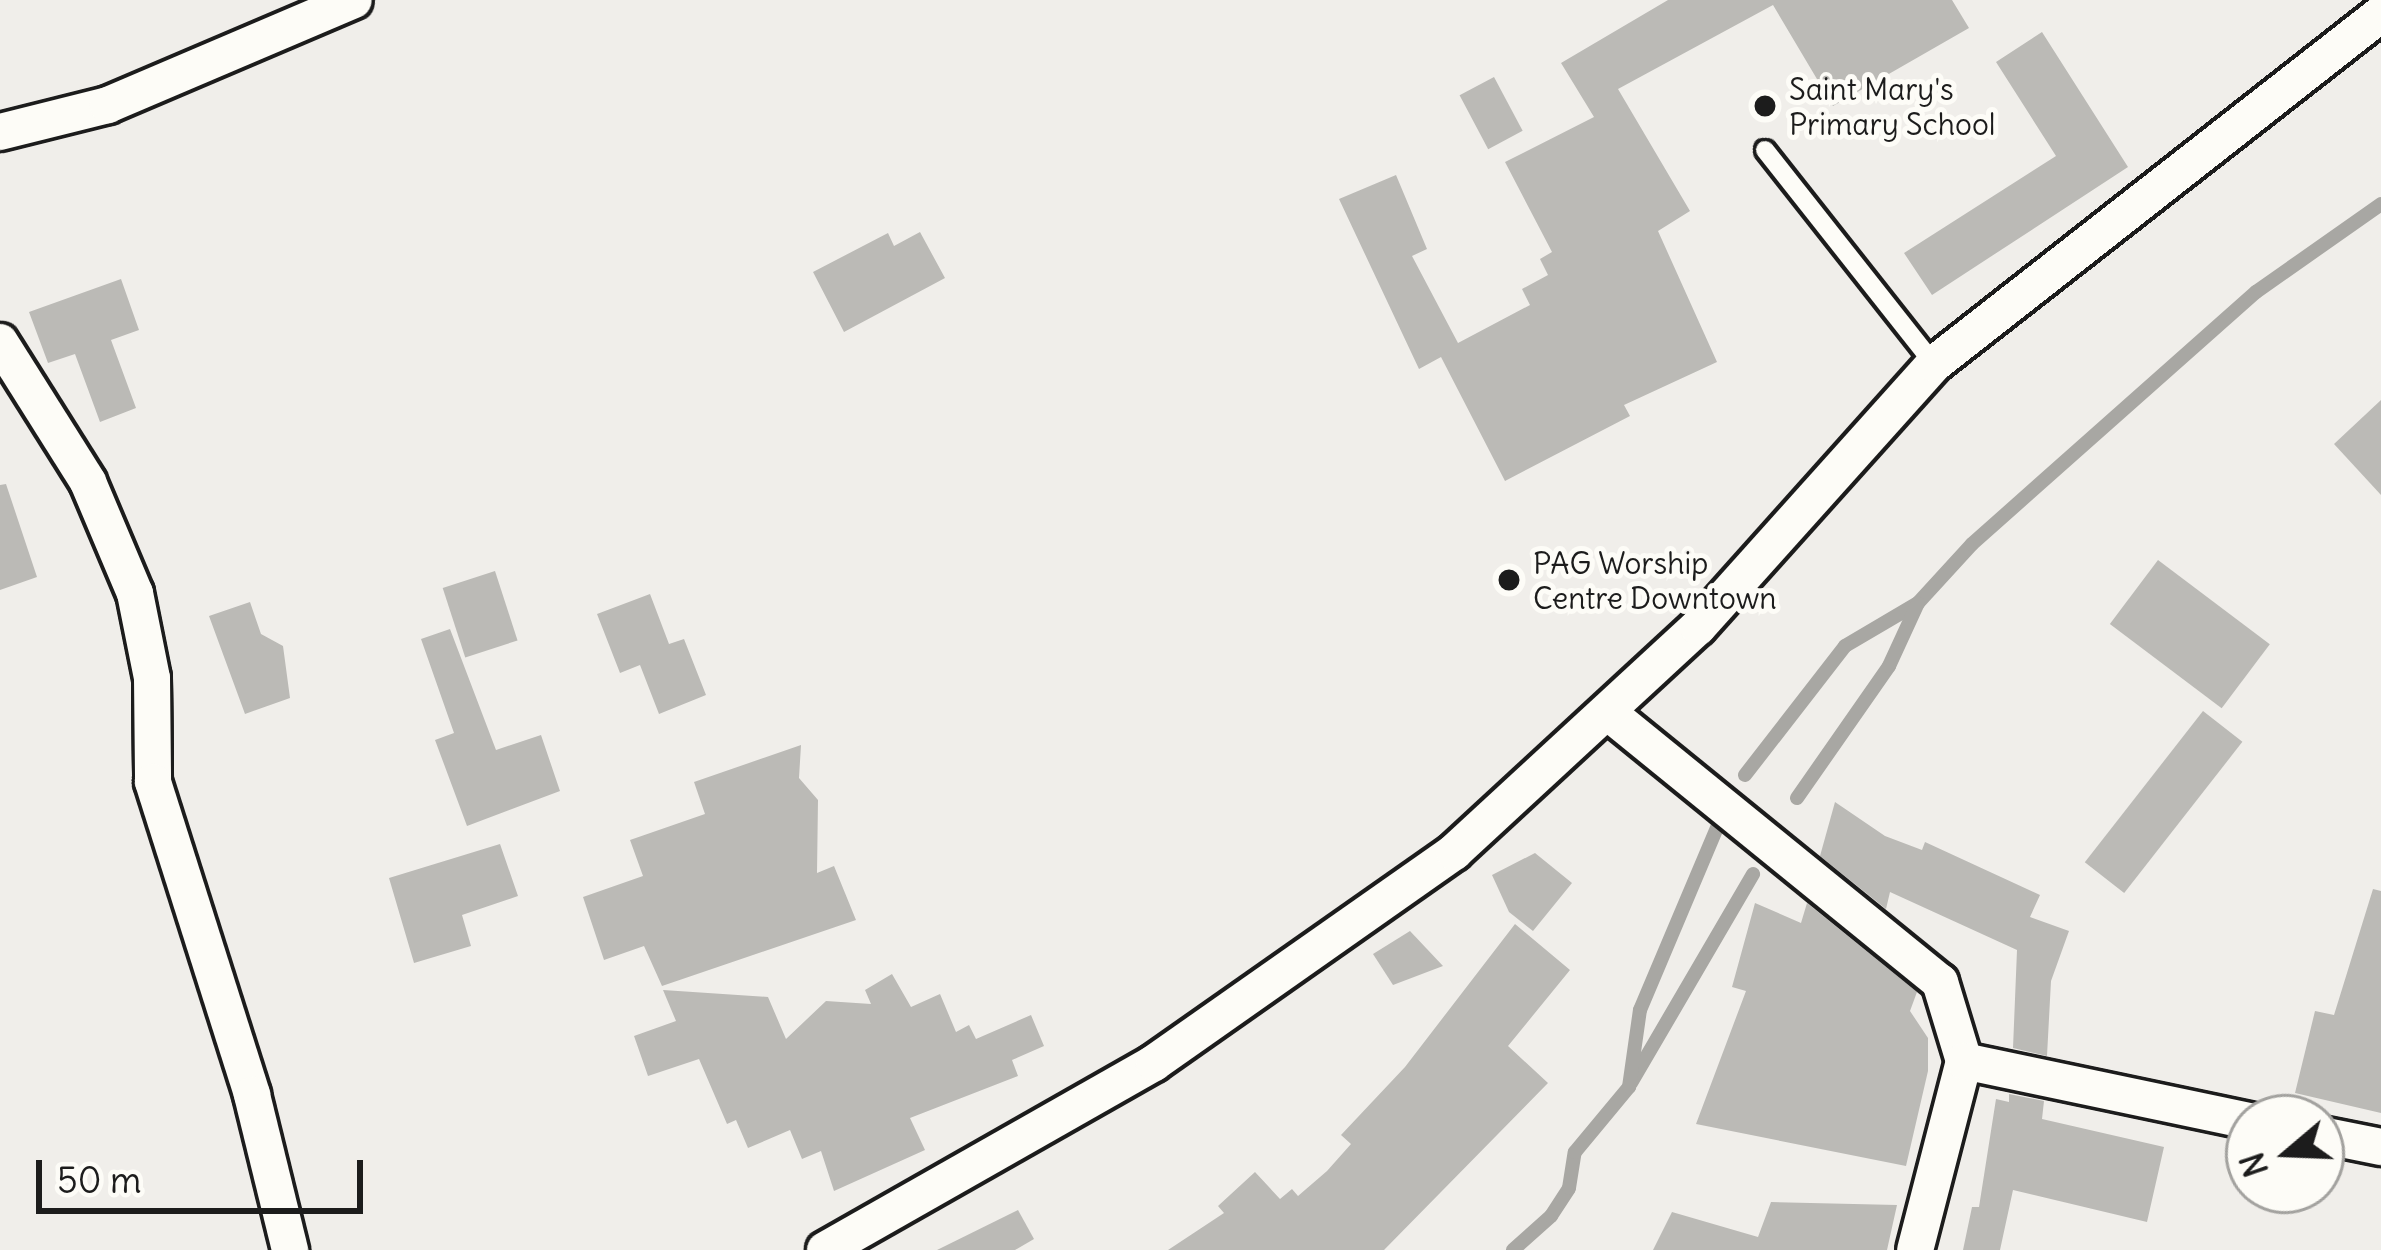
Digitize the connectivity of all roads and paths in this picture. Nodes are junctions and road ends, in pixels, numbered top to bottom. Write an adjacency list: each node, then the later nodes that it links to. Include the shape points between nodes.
1 (354, 0): 3 (street, via 108,105)
2 (2381, 14): 6 (street)
3 (0, 132)
4 (1765, 150): 6 (lane)
5 (0, 342): 12 (street, via 88,482 134,593 152,678 153,782 251,1095)
6 (1934, 364): 7 (street)
7 (1610, 714): 8 (street, via 1911,952 1940,982); 13 (street, via 1454,851 1154,1063)
8 (1964, 1061): 9 (street); 14 (street)
9 (2225, 1116)
10 (2345, 1140): 11 (street)
11 (2381, 1147)
12 (290, 1250)
13 (825, 1250)
14 (1916, 1250)

